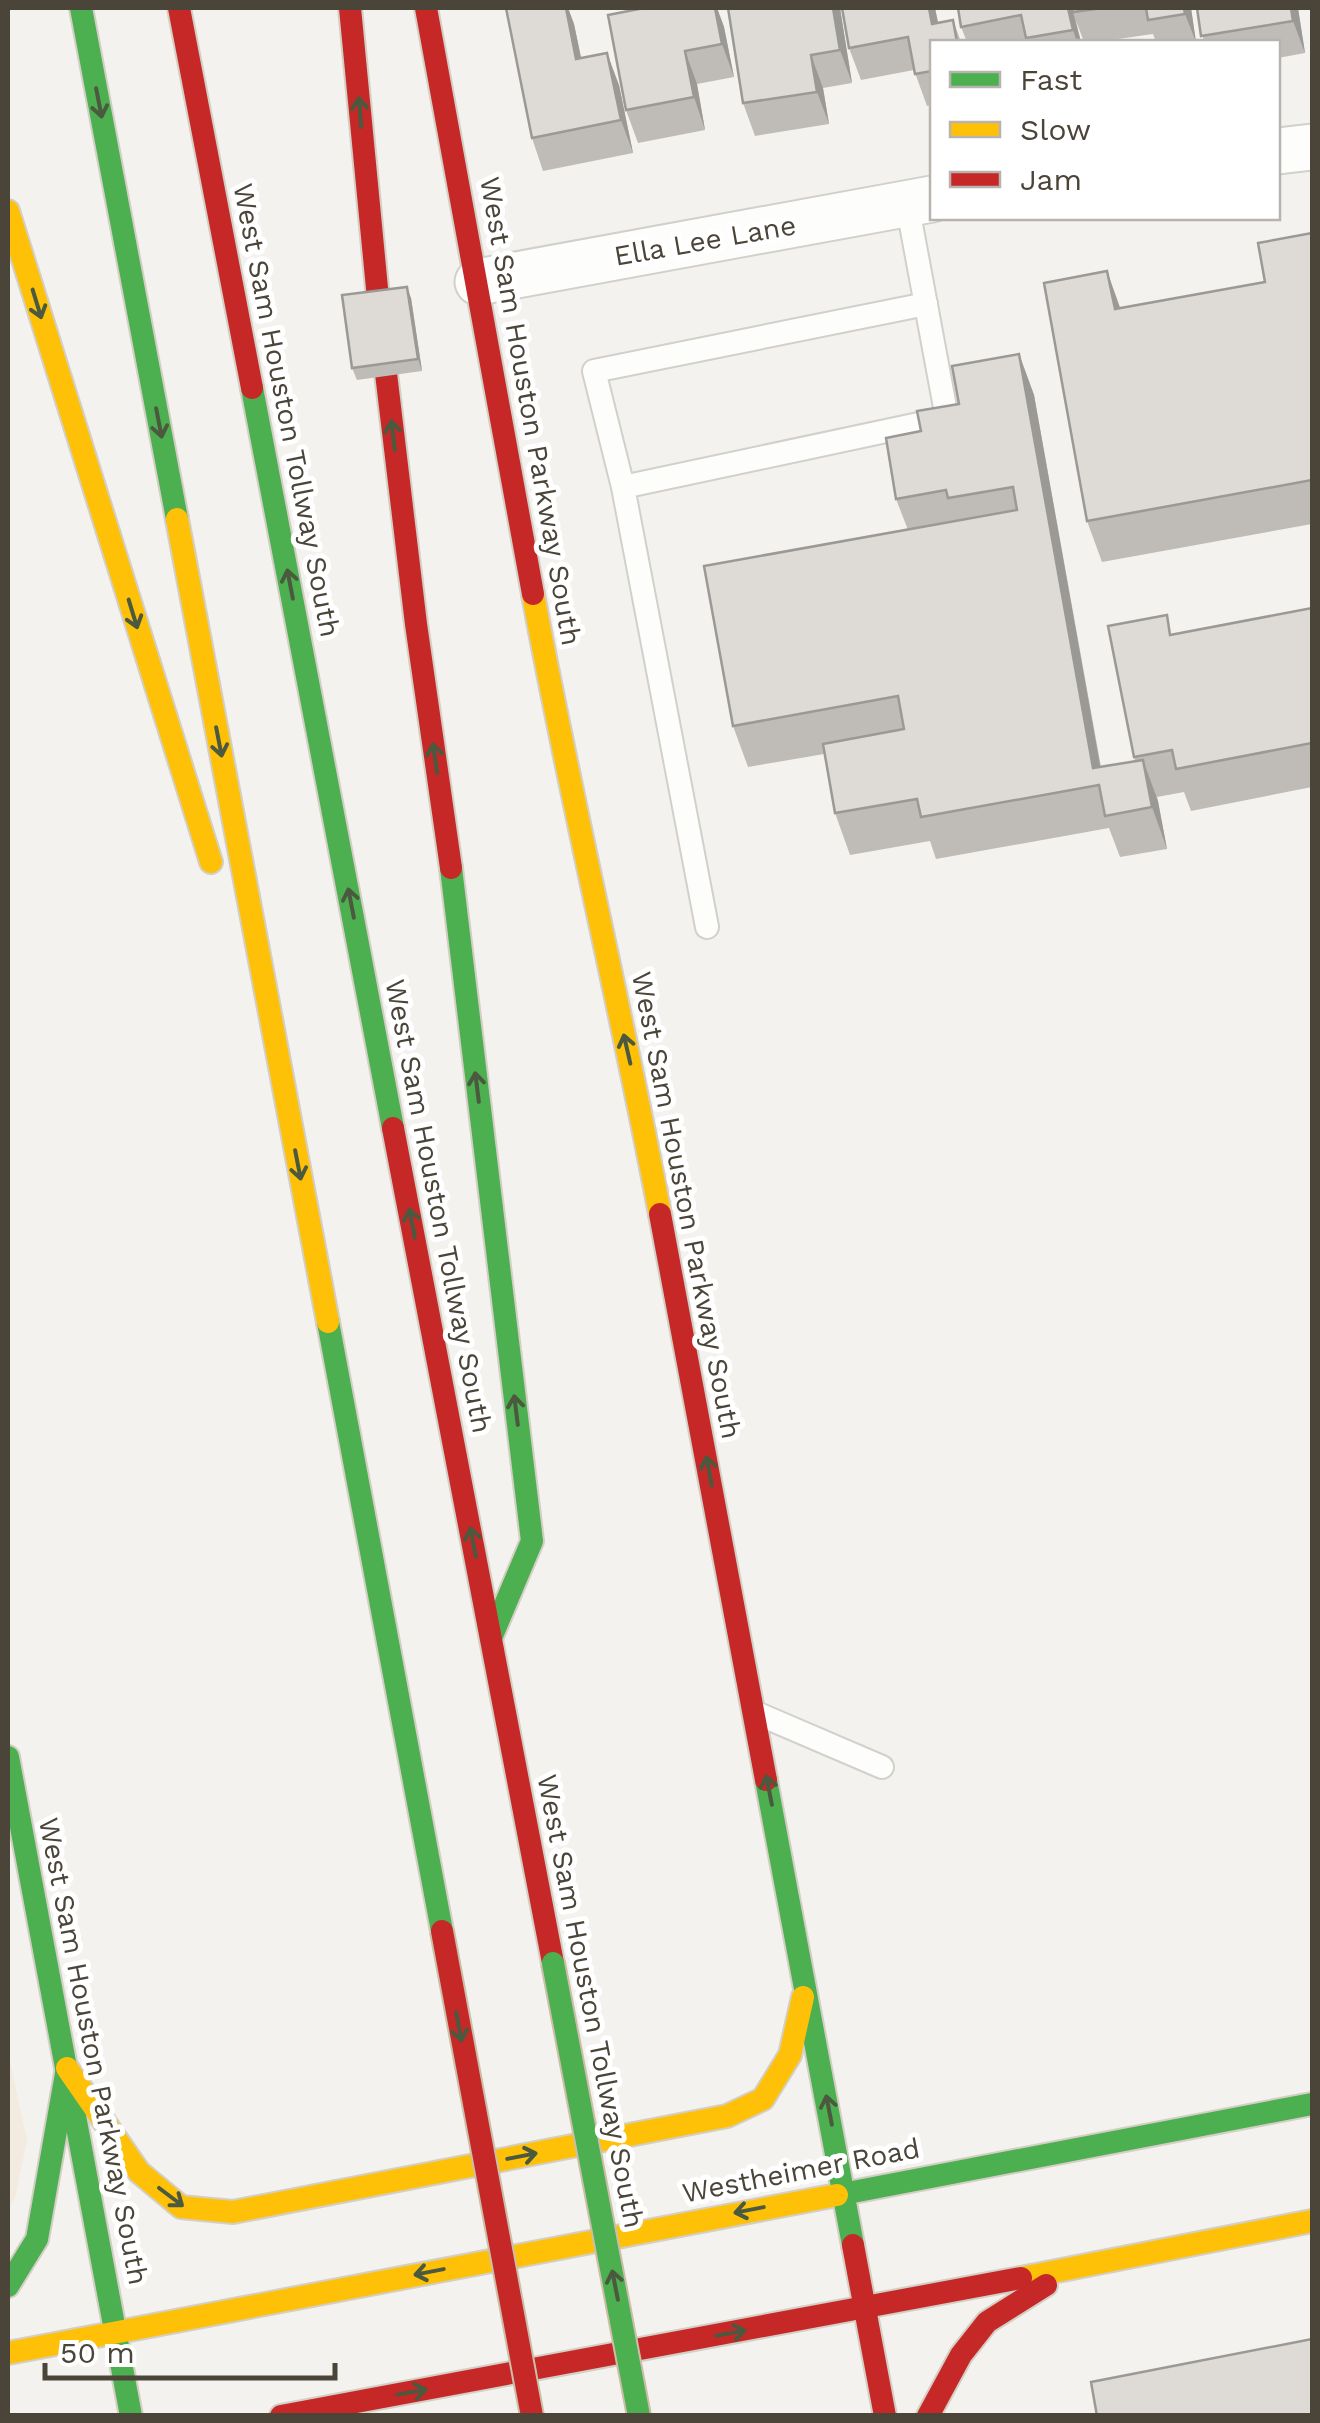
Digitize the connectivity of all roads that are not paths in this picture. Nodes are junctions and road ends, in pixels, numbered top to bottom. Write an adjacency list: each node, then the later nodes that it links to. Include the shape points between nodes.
1 (81, 8): 15 (main road, one-way to 15)
2 (179, 8): 16 (main road, West Sam Houston Tollway South, one-way to 2)
3 (350, 8): 16 (main road, one-way to 3, via 532,1541 382,340)
4 (426, 8): 9 (main road, West Sam Houston Parkway South)
5 (1312, 147): 6 (street)
6 (1280, 151)
7 (920, 201): 9 (street, Ella Lee Lane); 10 (lane)
8 (8, 211): 12 (main road, one-way to 12)
9 (478, 282): 17 (main road, West Sam Houston Parkway South, one-way to 9, via 640,1102 562,755)
10 (926, 304): 11 (lane, via 947,418); 11 (lane, via 594,371)
11 (623, 488): 14 (lane)
12 (215, 877)
13 (227, 915): 15 (main road)
14 (707, 927)
15 (287, 1105): 33 (main road, one-way to 33, bridge)
16 (491, 1638): 34 (main road, West Sam Houston Tollway South, one-way to 16, bridge)
17 (754, 1712): 19 (lane); 21 (main road, West Sam Houston Parkway South, one-way to 17)
18 (8, 1757): 20 (main road, West Sam Houston Parkway South)
19 (882, 1767)
20 (14, 1826): 22 (main road, West Sam Houston Parkway South)
21 (806, 1988): 22 (main road, one-way to 21, via 139,2172 181,2207 233,2212 727,2116 763,2099 790,2056); 24 (main road, West Sam Houston Parkway South, one-way to 21)
22 (67, 2068): 27 (main road, via 37,2239); 29 (main road, West Sam Houston Parkway South)
23 (1312, 2104): 24 (main road, Westheimer Road)
24 (844, 2192): 28 (main road, West Sam Houston Parkway South); 29 (main road, Westheimer Road, one-way to 29)
25 (1312, 2221): 26 (main road)
26 (1074, 2268): 28 (main road); 36 (main road, via 987,2322)
27 (8, 2286)
28 (866, 2308): 32 (main road, one-way to 28); 35 (main road, West Sam Houston Parkway South)
29 (116, 2332): 30 (main road, Westheimer Road); 31 (main road, West Sam Houston Parkway South)
30 (8, 2353)
31 (132, 2416)
32 (282, 2416)
33 (532, 2416)
34 (639, 2416)
35 (885, 2416)
36 (928, 2416)

